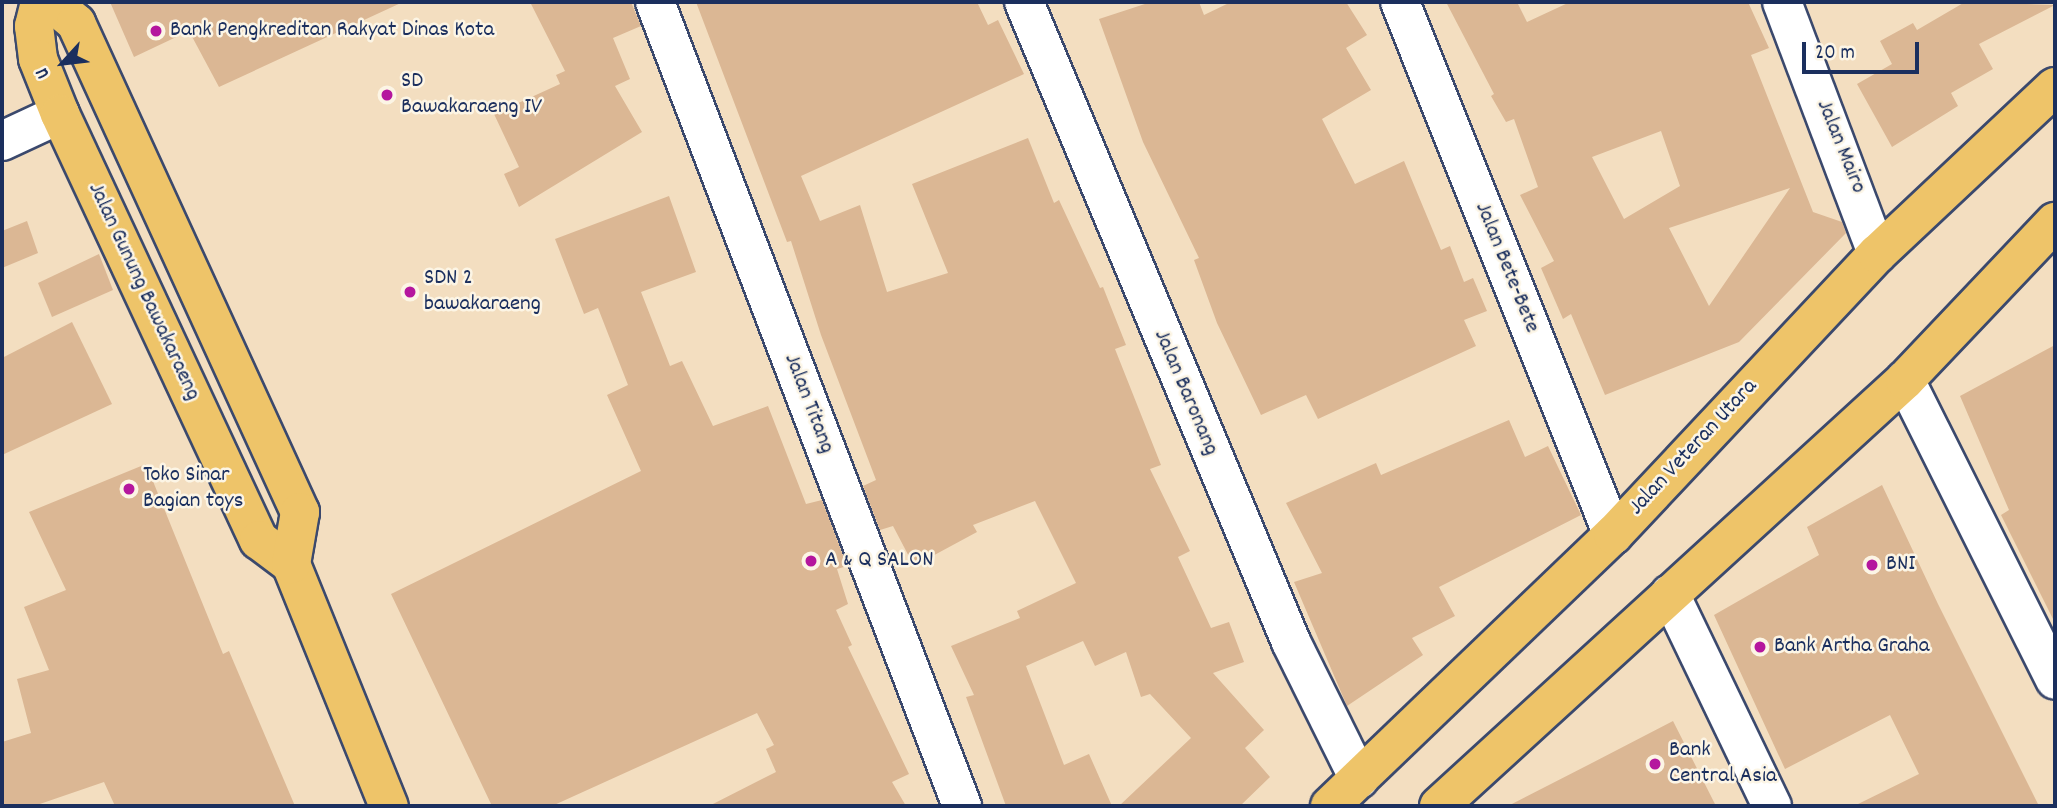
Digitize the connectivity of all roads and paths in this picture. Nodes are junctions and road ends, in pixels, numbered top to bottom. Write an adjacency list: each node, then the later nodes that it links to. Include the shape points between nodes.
1 (40, 2): 8 (main road, Jalan Gunung Bawakaraeng, via 34,26 38,59)
2 (51, 2): 14 (main road, via 76,23 300,512)
3 (655, 2): 19 (street, Jalan Titang)
4 (1024, 2): 17 (street, Jalan Baronang, via 1291,642)
5 (1400, 2): 13 (street, Jalan Bete-Bete)
6 (1782, 2): 11 (street, Jalan Mairo, via 1863,205)
7 (2053, 93): 11 (main road, Jalan Veteran Utara)
8 (60, 114): 9 (street); 14 (main road, Jalan Gunung Bawakaraeng, via 258,539)
9 (2, 141)
10 (2055, 222): 12 (main road)
11 (1877, 254): 13 (main road, Jalan Veteran Utara)
12 (1905, 380): 15 (main road); 16 (street)
13 (1613, 535): 17 (main road, Jalan Veteran Utara)
14 (291, 564): 18 (main road)
15 (1670, 594): 21 (main road); 22 (street)
16 (2055, 679)
17 (1359, 779): 20 (main road, Jalan Veteran Utara)
18 (389, 806)
19 (962, 806)
20 (1330, 806)
21 (1439, 806)
22 (1772, 806)

